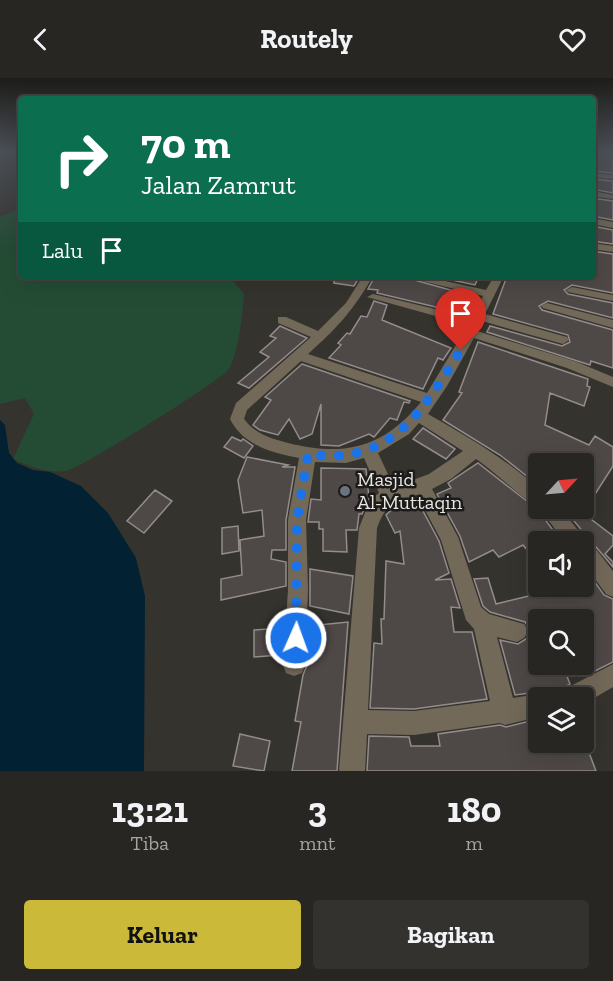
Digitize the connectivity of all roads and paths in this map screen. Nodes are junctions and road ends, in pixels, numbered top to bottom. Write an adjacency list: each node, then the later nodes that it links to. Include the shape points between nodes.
1 (596, 194): 2 (street)
2 (613, 197)
3 (596, 222): 4 (street)
4 (613, 225)
5 (596, 247): 6 (street)
6 (613, 249)
7 (366, 279): 18 (street, via 351,305)
8 (421, 279): 11 (street)
9 (497, 279): 11 (street)
10 (572, 290): 13 (street)
11 (489, 294): 16 (street)
12 (374, 297): 16 (street)
13 (613, 298)
14 (547, 306): 17 (street)
15 (282, 320): 18 (street)
16 (475, 324): 19 (street); 21 (street); 22 (street)
17 (613, 324)
18 (321, 337): 20 (street)
19 (563, 340)
20 (301, 356): 22 (street); 26 (street, via 248,399 237,419 259,440)
21 (613, 382)
22 (429, 399): 23 (street)
23 (418, 415): 24 (street, via 400,432); 25 (street)
24 (369, 450): 26 (street, via 339,457); 29 (street)
25 (475, 450): 27 (street, via 451,472); 28 (street)
26 (308, 454): 36 (street, via 297,520)
27 (422, 488): 29 (street); 34 (street, via 449,537 470,607)
28 (528, 490)
29 (388, 496): 41 (street, via 376,506 368,528)
30 (557, 519): 31 (street)
31 (568, 531)
32 (594, 562): 33 (street)
33 (613, 587)
34 (483, 623): 35 (street); 40 (street)
35 (517, 631)
36 (294, 665)
37 (613, 675): 38 (street)
38 (591, 687)
39 (528, 708): 40 (street)
40 (505, 713): 41 (street, via 414,723)
41 (355, 722): 42 (street)
42 (352, 771)

